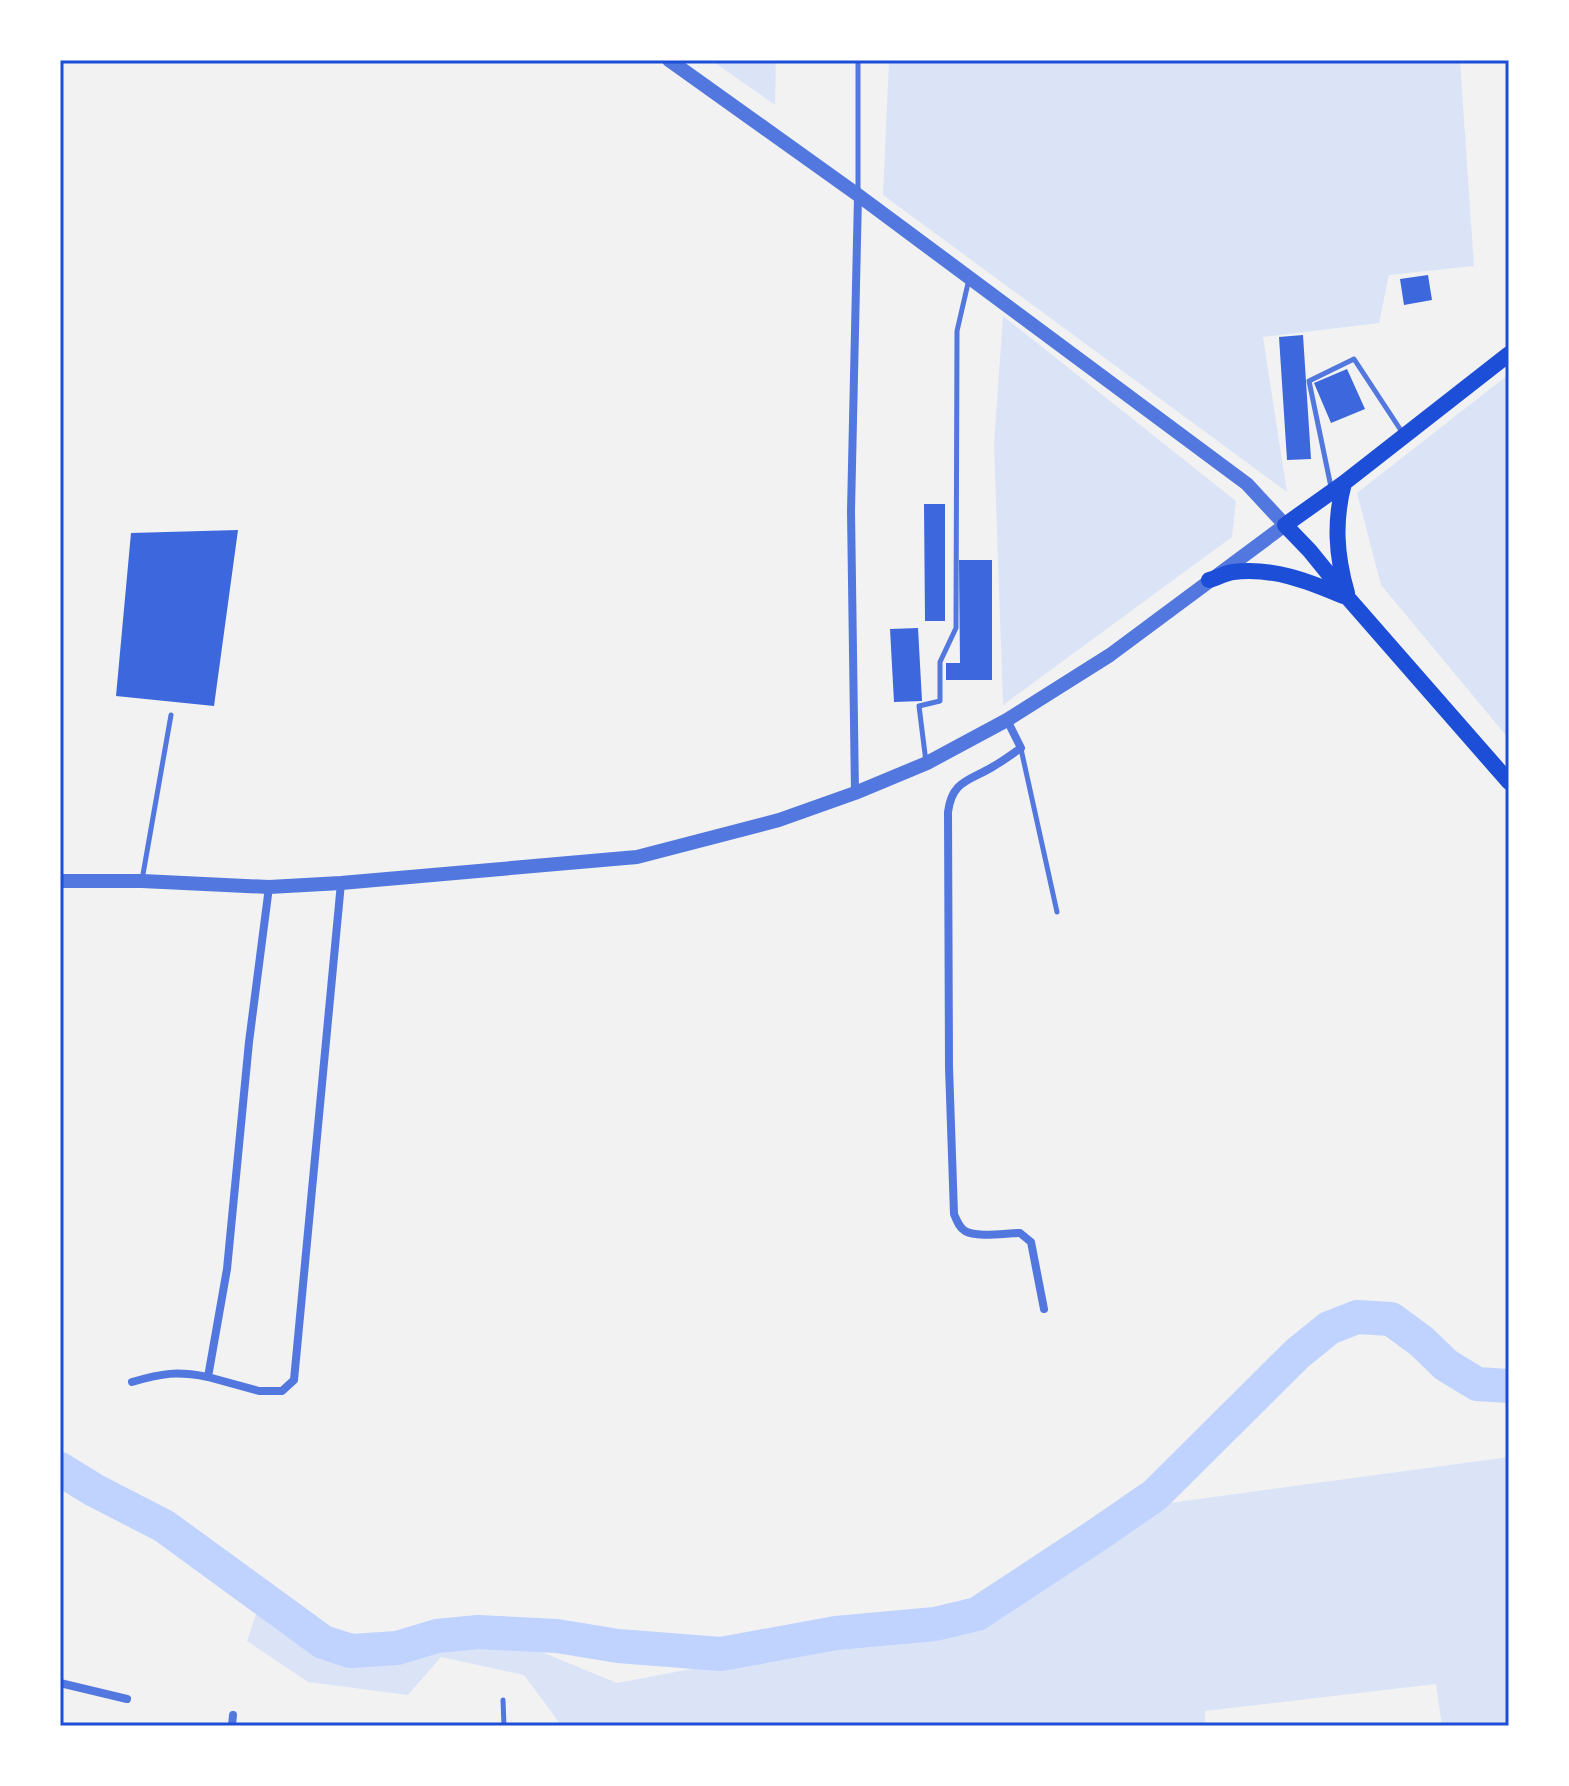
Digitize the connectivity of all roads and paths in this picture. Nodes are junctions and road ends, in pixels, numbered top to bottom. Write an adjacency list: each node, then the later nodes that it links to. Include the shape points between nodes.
1 (669, 60): 3 (street)
2 (858, 62): 3 (lane)
3 (858, 195): 4 (street); 16 (street, via 851,511)
4 (969, 277): 8 (street, via 1247,484); 14 (lane, via 957,331 956,628 940,662 940,701 919,706)
5 (1509, 354): 6 (main road)
6 (1405, 436): 7 (main road); 7 (lane, via 1354,359 1309,381)
7 (1338, 487): 8 (main road); 10 (main road, via 1336,533)
8 (1285, 525): 9 (street); 10 (main road)
9 (1209, 580): 10 (main road, via 1231,572 1279,574); 12 (street, via 1110,655)
10 (1348, 598): 15 (main road)
11 (171, 715): 18 (lane)
12 (1007, 720): 13 (street); 14 (street)
13 (1021, 748): 21 (lane); 22 (street, via 960,784 950,797 954,1214 966,1232 1026,1236)
14 (927, 763): 16 (street)
15 (1509, 782)
16 (855, 793): 19 (street, via 779,820 637,857)
17 (60, 881): 18 (street)
18 (142, 881): 20 (street)
19 (341, 883): 20 (street); 23 (street, via 294,1380 282,1391 259,1391)
20 (269, 887): 23 (street, via 227,1269)
21 (1057, 912)
22 (1044, 1309)
23 (208, 1377): 24 (street, via 163,1373)
24 (132, 1382)
25 (60, 1683): 26 (street)
26 (127, 1699)
27 (503, 1700): 30 (lane)
28 (233, 1715): 29 (street)
29 (232, 1726)
30 (504, 1726)

